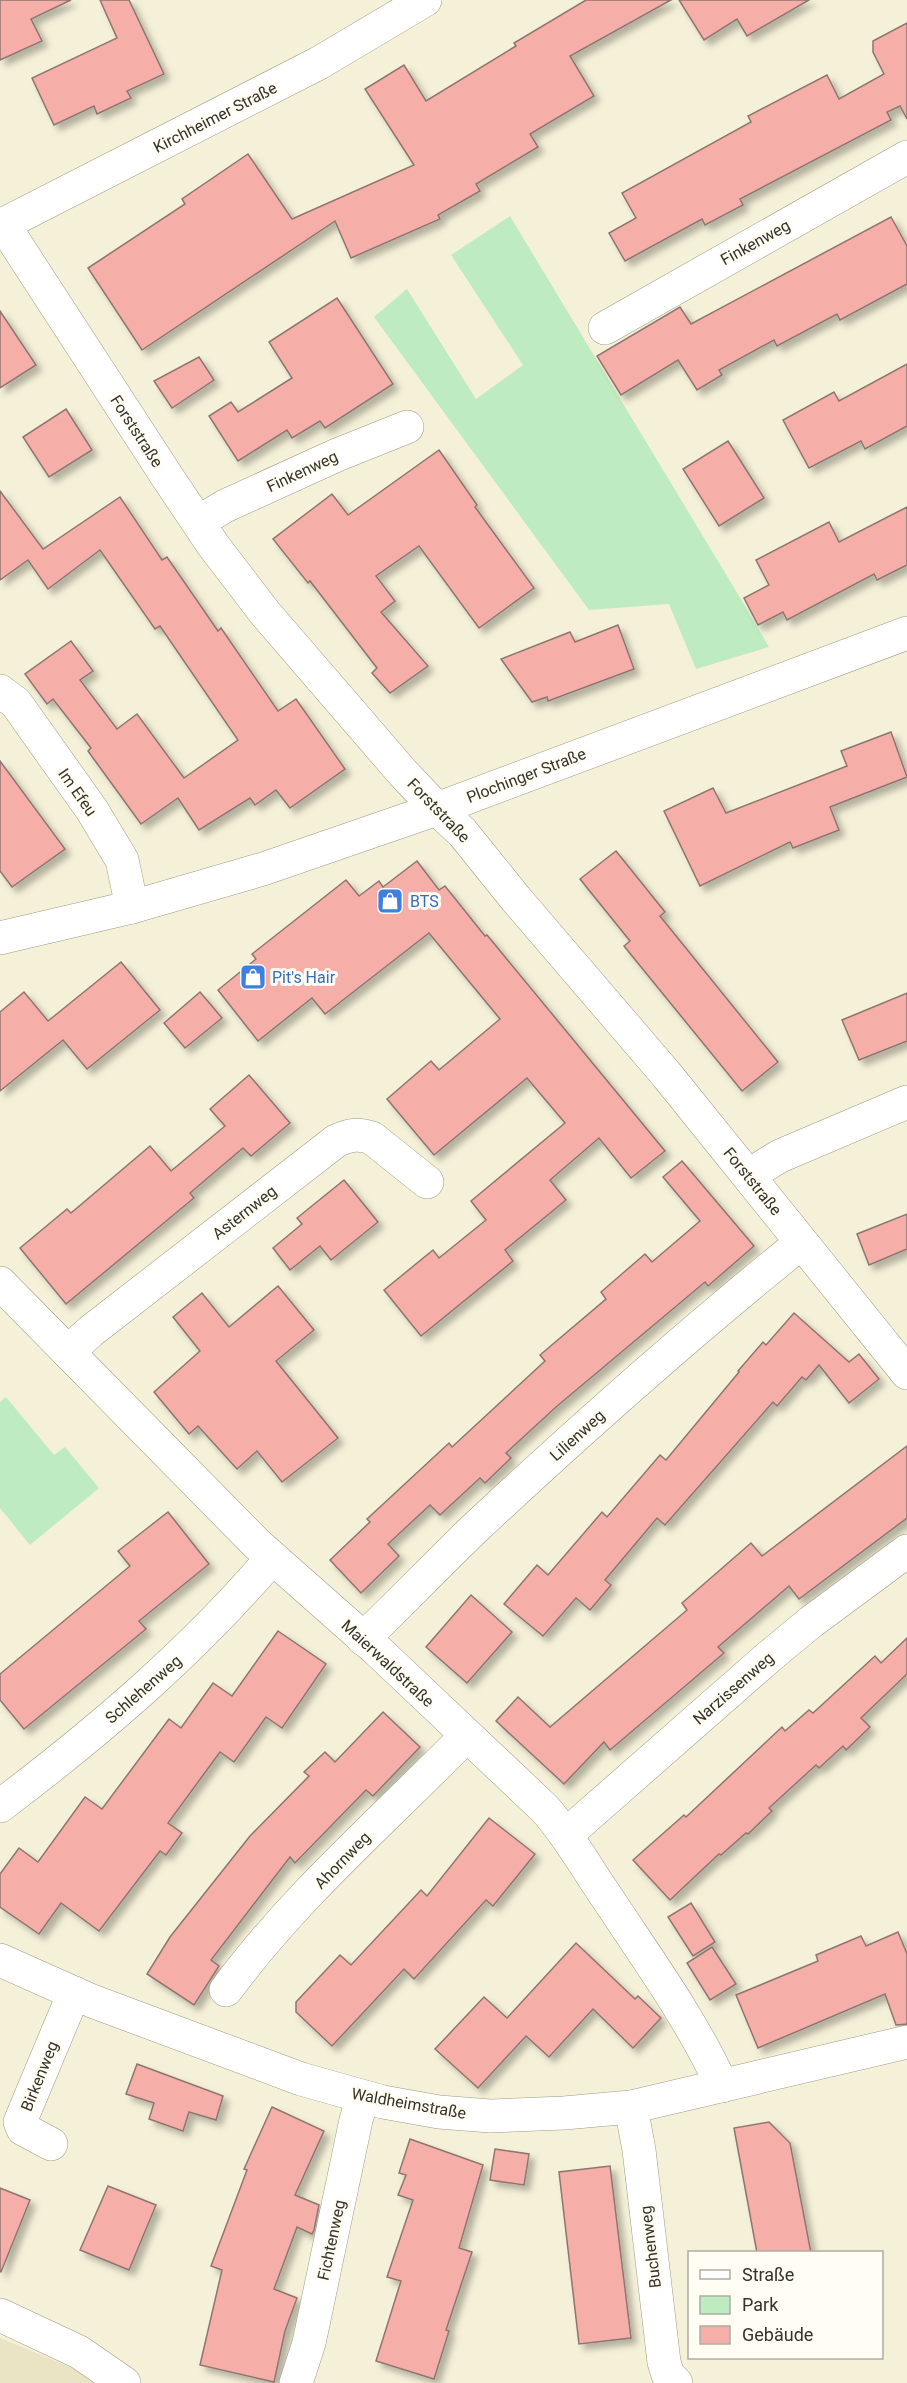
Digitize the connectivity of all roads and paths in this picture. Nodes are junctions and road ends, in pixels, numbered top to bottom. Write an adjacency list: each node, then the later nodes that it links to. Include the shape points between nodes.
1 (425, 0): 3 (street, Kirchheimer Straße, via 319,63)
2 (907, 157): 4 (street, Finkenweg)
3 (2, 225): 6 (street, Forststraße)
4 (605, 328)
5 (407, 427): 6 (street, Finkenweg, via 225,506)
6 (199, 522): 9 (street, Forststraße, via 265,613)
7 (907, 633): 9 (street, Plochinger Straße)
8 (0, 691): 10 (street, Im Efeu, via 16,703 92,810 122,860)
9 (437, 809): 10 (street, Plochinger Straße, via 263,869); 13 (street, Forststraße, via 462,832)
10 (132, 907): 11 (street, Plochinger Straße)
11 (0, 938)
12 (907, 1102): 13 (street, via 780,1156)
13 (749, 1175): 15 (street, Forststraße)
14 (427, 1182): 17 (street, Asternweg, via 372,1138 349,1135 328,1147)
15 (801, 1243): 18 (street, Forststraße); 21 (street, Lilienweg, via 573,1439)
16 (0, 1283): 17 (street, Maierwaldstraße)
17 (68, 1352): 20 (street, Maierwaldstraße)
18 (907, 1373)
19 (907, 1551): 24 (street, Narzissenweg, via 771,1655)
20 (272, 1558): 21 (street, Maierwaldstraße); 23 (street, Schlehenweg, via 176,1660)
21 (363, 1639): 22 (street, Maierwaldstraße)
22 (466, 1736): 24 (street, Maierwaldstraße); 26 (street, Ahornweg, via 294,1909)
23 (0, 1806)
24 (567, 1834): 29 (street, Maierwaldstraße, via 700,2042)
25 (0, 1960): 27 (street, Waldheimstraße)
26 (226, 1990)
27 (74, 1993): 30 (street, Waldheimstraße, via 249,2061); 32 (street, Birkenweg, via 20,2122 23,2129)
28 (907, 2042): 29 (street, Waldheimstraße)
29 (722, 2086): 31 (street, Waldheimstraße)
30 (363, 2097): 31 (street, Waldheimstraße, via 439,2112 490,2116); 35 (street, Fichtenweg, via 309,2343)
31 (631, 2107): 36 (street, Buchenweg, via 664,2362)
32 (51, 2144)
33 (0, 2315): 34 (street, via 79,2352)
34 (124, 2383)
35 (296, 2383)
36 (676, 2383)

